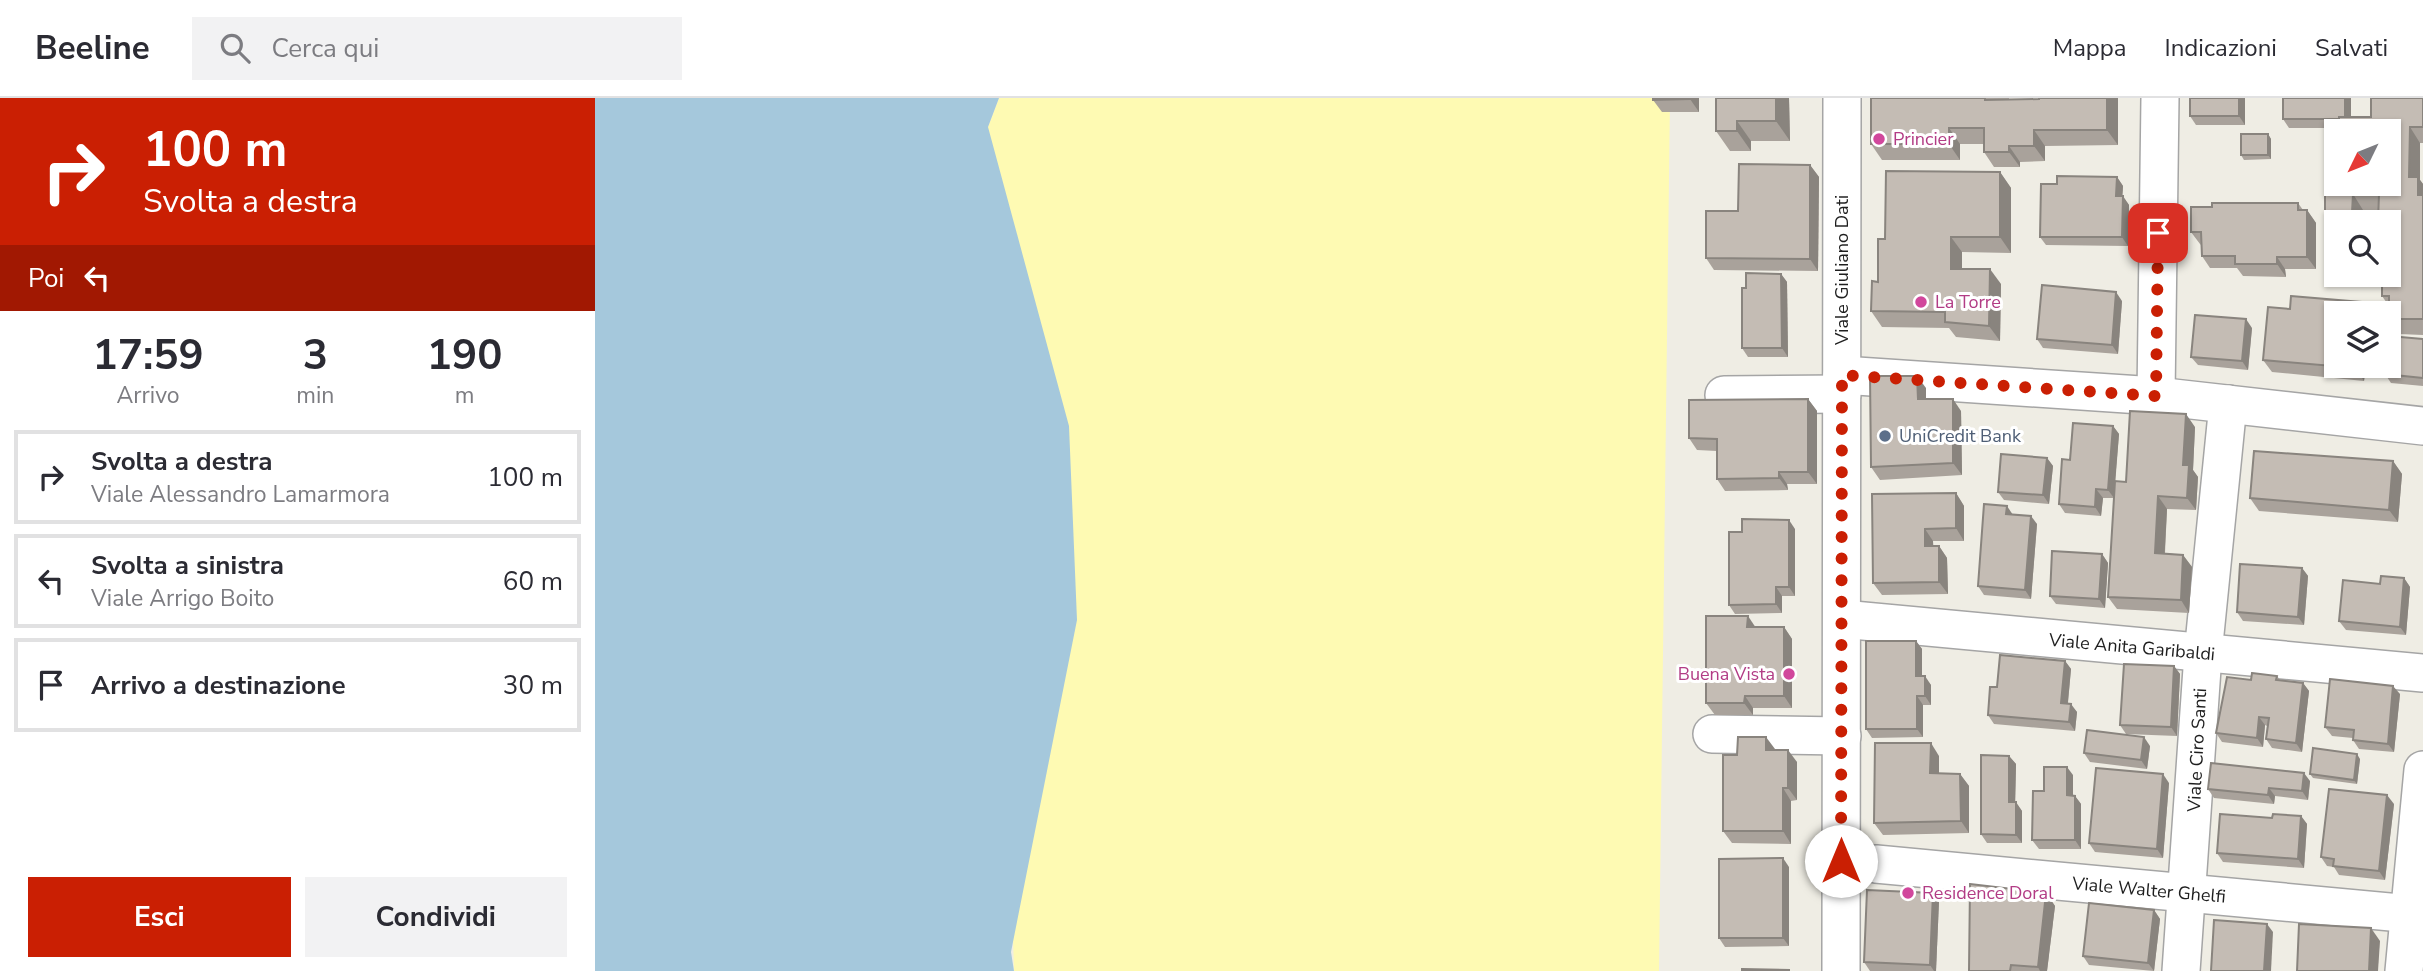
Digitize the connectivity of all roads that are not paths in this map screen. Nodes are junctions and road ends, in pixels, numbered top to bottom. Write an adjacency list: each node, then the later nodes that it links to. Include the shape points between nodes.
1 (1842, 98): 3 (street, Viale Giuliano Dati)
2 (2160, 98): 5 (street)
3 (1842, 385): 4 (street); 5 (street); 8 (street, Viale Giuliano Dati)
4 (1724, 395)
5 (2156, 396): 6 (street)
6 (2228, 404): 7 (street); 9 (street, Viale Ciro Santi)
7 (2423, 426)
8 (1842, 619): 9 (street, Viale Anita Garibaldi); 12 (street, Viale Giuliano Dati)
9 (2203, 654): 10 (street, Viale Anita Garibaldi); 15 (street, Viale Ciro Santi)
10 (2423, 673)
11 (1711, 734): 12 (street)
12 (1842, 736): 17 (street, Viale Giuliano Dati)
13 (2423, 770): 16 (street)
14 (1875, 864): 15 (street, Viale Walter Ghelfi)
15 (2189, 894): 16 (street, Viale Walter Ghelfi); 18 (street, Viale Ciro Santi)
16 (2416, 914): 19 (street)
17 (1842, 971)
18 (2181, 971)
19 (2403, 971)

